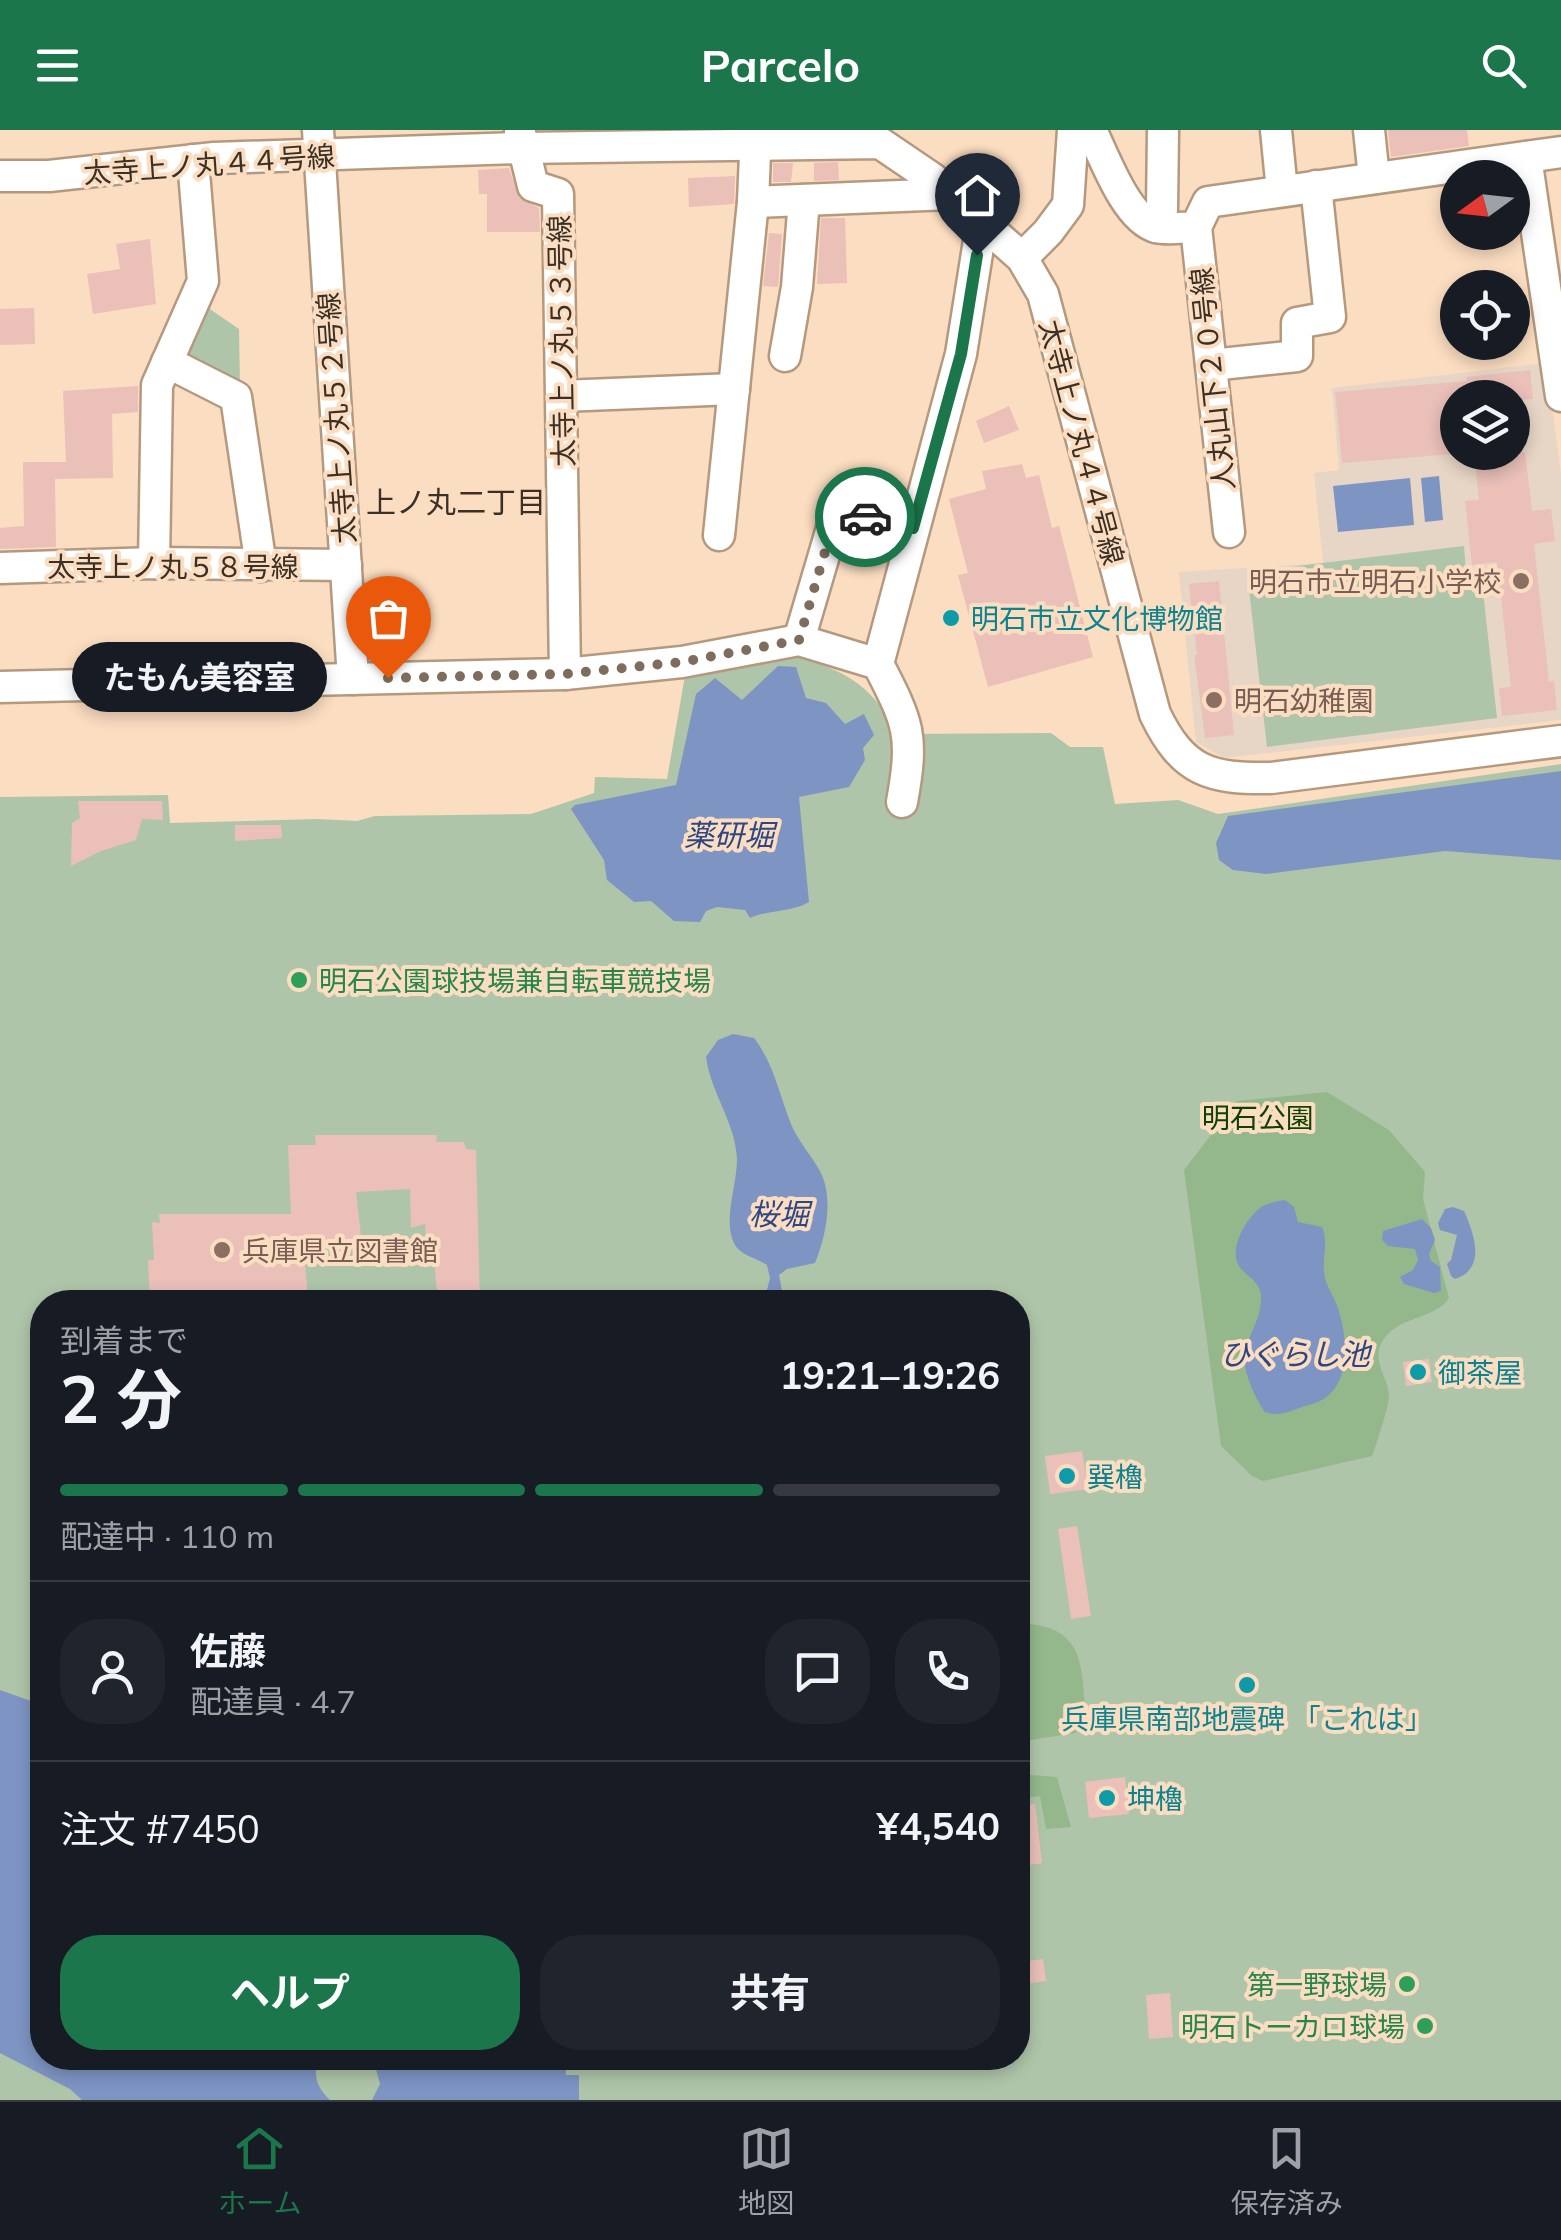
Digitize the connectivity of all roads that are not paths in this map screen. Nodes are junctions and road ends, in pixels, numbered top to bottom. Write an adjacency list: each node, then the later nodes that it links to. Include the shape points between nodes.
1 (1073, 130): 22 (street, via 1068,205)
2 (1091, 130): 20 (street, via 1137,216)
3 (1163, 130): 20 (street)
4 (1276, 130): 15 (street)
5 (1369, 130): 13 (street)
6 (756, 137): 7 (street, 太寺上ノ丸４４号線); 16 (street, 太寺上ノ丸４４号線, via 880,143); 18 (street)
7 (520, 139): 8 (street, 太寺上ノ丸４４号線); 27 (street, 太寺上ノ丸５３号線, via 533,186 558,194)
8 (318, 143): 9 (street, 太寺上ノ丸４４号線); 33 (street, 太寺上ノ丸５２号線)
9 (207, 149): 12 (street, 太寺上ノ丸４４号線, via 49,176); 24 (street, via 203,281)
10 (1561, 152): 11 (street)
11 (1526, 156): 13 (street); 28 (street)
12 (0, 176)
13 (1374, 178): 14 (street)
14 (1316, 186): 15 (street); 25 (street, via 1330,317 1297,323 1297,356)
15 (1282, 191): 21 (street, via 1208,202)
16 (950, 194): 17 (street); 19 (street, 太寺上ノ丸４４号線)
17 (804, 200): 18 (street); 23 (street)
18 (753, 202): 26 (street)
19 (982, 222): 22 (street, 太寺上ノ丸４４号線); 29 (street, via 961,354)
20 (1156, 227): 21 (street)
21 (1196, 227): 25 (street, 人丸山下２０号線)
22 (1022, 258): 41 (street, 太寺上ノ丸４４号線, via 1043,294 1155,714 1185,759 1230,779 1271,778)
23 (784, 356)
24 (168, 362): 32 (street, via 157,385); 34 (street, via 236,397)
25 (1210, 364): 30 (street, 人丸山下２０号線)
26 (734, 389): 27 (street); 31 (street)
27 (562, 396): 38 (street, 太寺上ノ丸５３号線)
28 (1561, 396)
29 (913, 528): 36 (street, via 837,511); 37 (street)
30 (1229, 532)
31 (720, 535)
32 (154, 563): 34 (street, 太寺上ノ丸５８号線); 35 (street, 太寺上ノ丸５８号線)
33 (346, 565): 34 (street, 太寺上ノ丸５８号線); 39 (street, 太寺上ノ丸５２号線)
34 (261, 566)
35 (0, 568)
36 (799, 640): 37 (street); 38 (street)
37 (878, 664): 42 (street, via 906,716 910,758)
38 (565, 674): 39 (street)
39 (353, 680): 40 (street)
40 (0, 687)
41 (1561, 741)
42 (902, 802)

